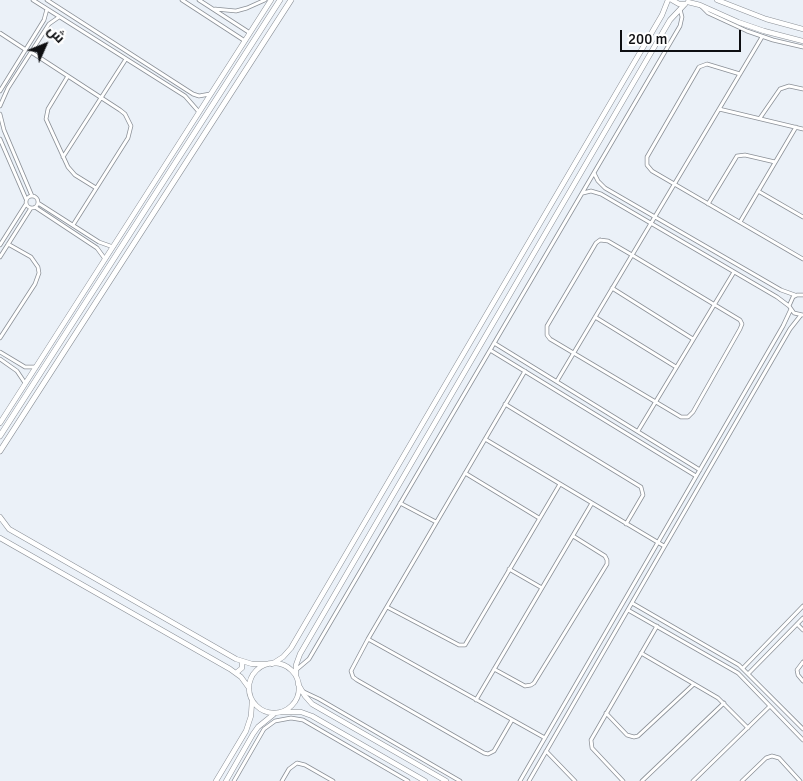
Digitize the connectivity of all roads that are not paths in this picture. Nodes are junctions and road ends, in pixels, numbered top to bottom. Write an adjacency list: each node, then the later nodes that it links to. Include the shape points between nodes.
1 (33, 0): 15 (street)
2 (47, 0): 35 (street, via 194,94)
3 (182, 0): 19 (street)
4 (198, 0): 16 (street)
5 (265, 0): 16 (street, via 236,10)
6 (270, 0): 22 (street)
7 (280, 0): 23 (main road)
8 (291, 0): 100 (main road)
9 (668, 0): 131 (street, via 290,648 283,657)
10 (672, 0): 12 (street, via 679,4)
11 (717, 0): 20 (street)
12 (688, 2): 13 (street); 14 (street)
13 (700, 5): 24 (street, via 721,20); 26 (street, via 738,22)
14 (680, 8): 49 (street, via 680,26); 134 (street, via 670,20 297,659)
15 (46, 9): 17 (street); 28 (street, via 44,20)
16 (213, 9): 18 (street)
17 (59, 17): 29 (street, via 49,24); 30 (street)
18 (229, 20): 19 (street); 22 (street)
19 (224, 27): 25 (street)
20 (803, 29)
21 (0, 33): 28 (street)
22 (250, 33): 23 (main road); 25 (street)
23 (256, 37): 39 (main road)
24 (762, 37): 27 (street); 31 (street)
25 (245, 41): 35 (street)
26 (803, 41)
27 (803, 47)
28 (26, 50): 34 (street)
29 (31, 52): 32 (street); 38 (street)
30 (126, 59): 36 (street); 41 (street, via 185,96)
31 (740, 74): 40 (street); 50 (street, via 707,64 699,67 646,160 650,169)
32 (68, 76): 36 (street); 47 (street, via 46,114)
33 (803, 89): 43 (street, via 789,86 780,89)
34 (0, 91)
35 (211, 93): 37 (street)
36 (101, 98): 47 (street); 51 (street, via 126,114 131,126 128,138)
37 (204, 104): 39 (main road); 41 (street)
38 (0, 106)
39 (210, 107): 98 (main road)
40 (719, 109): 43 (street); 50 (street)
41 (200, 112): 67 (street)
42 (0, 114): 54 (street)
43 (760, 118): 44 (street)
44 (796, 127): 45 (street); 48 (street)
45 (803, 129)
46 (0, 139): 55 (street)
47 (62, 158): 51 (street, via 75,175)
48 (775, 162): 52 (street); 58 (street, via 737,156)
49 (594, 173): 53 (street); 60 (street, via 605,188)
50 (675, 184): 58 (street); 60 (street)
51 (96, 188): 64 (street)
52 (758, 191): 61 (street); 62 (street)
53 (582, 193): 63 (street, via 601,194); 82 (street)
54 (32, 196): 55 (street); 56 (street)
55 (26, 199): 57 (street)
56 (38, 202): 59 (street); 64 (street)
57 (26, 204): 59 (street); 66 (street)
58 (708, 204): 62 (street)
59 (33, 208): 65 (street); 71 (street, via 97,248)
60 (655, 216): 63 (street); 74 (street, via 781,290)
61 (803, 217)
62 (740, 222): 70 (street)
63 (651, 223): 68 (street); 72 (street)
64 (73, 225): 67 (street)
65 (8, 244): 69 (street); 80 (street, via 31,258 39,272 36,284)
66 (0, 245)
67 (113, 247): 71 (street)
68 (632, 255): 73 (street); 76 (street); 85 (street, via 606,240 598,241 593,248 546,328 550,338)
69 (0, 257)
70 (803, 258)
71 (105, 259): 88 (street)
72 (734, 272): 76 (street); 77 (street)
73 (612, 288): 79 (street); 81 (street)
74 (795, 295): 75 (street); 77 (street)
75 (803, 295)
76 (715, 303): 81 (street); 94 (street, via 739,318 741,327 693,412 688,417 681,417)
77 (790, 308): 78 (street); 101 (street, via 784,326)
78 (802, 315): 116 (street, via 790,330)
79 (595, 317): 85 (street); 89 (street)
80 (0, 338)
81 (693, 339): 89 (street)
82 (494, 343): 83 (street); 92 (street)
83 (490, 350): 91 (street); 105 (street)
84 (0, 352): 87 (street)
85 (574, 352): 92 (street); 94 (street)
86 (0, 359): 90 (street)
87 (17, 363): 88 (street); 90 (street)
88 (36, 367): 93 (street)
89 (676, 367): 94 (street)
90 (14, 368): 93 (street)
91 (524, 371): 95 (street); 103 (street)
92 (557, 382): 97 (street)
93 (26, 383): 96 (street)
94 (655, 402): 97 (street)
95 (505, 404): 99 (street); 110 (street, via 641,487 643,495)
96 (0, 423)
97 (638, 431): 101 (street)
98 (0, 436)
99 (485, 439): 102 (street); 104 (street)
100 (0, 451)
101 (700, 470): 103 (street)
102 (465, 473): 108 (street); 109 (street)
103 (696, 476): 115 (street)
104 (560, 484): 106 (street); 108 (street)
105 (400, 503): 109 (street); 134 (street, via 308,659)
106 (592, 503): 110 (street); 112 (street)
107 (0, 517): 111 (street)
108 (539, 518): 117 (street)
109 (436, 522): 121 (street)
110 (626, 524): 115 (street)
111 (14, 532): 114 (street); 129 (street)
112 (573, 536): 118 (street); 133 (street, via 605,556 606,564 534,683 525,686)
113 (0, 538): 114 (street)
114 (7, 541): 135 (street)
115 (658, 543): 116 (street); 153 (street)
116 (664, 546): 119 (street)
117 (509, 569): 118 (street); 121 (street, via 464,646)
118 (542, 588): 133 (street)
119 (632, 603): 122 (street); 132 (street)
120 (803, 606): 132 (street)
121 (387, 607): 127 (street)
122 (628, 610): 125 (street); 155 (street)
123 (803, 618): 124 (street)
124 (798, 624): 126 (street); 136 (street)
125 (657, 626): 128 (street); 146 (street, via 735,671)
126 (803, 630)
127 (368, 639): 144 (street); 150 (street, via 351,669 355,679 484,753 494,751)
128 (641, 653): 140 (street); 149 (street)
129 (242, 661): 131 (street); 135 (street, via 242,668)
130 (803, 662): 138 (street, via 796,670)
131 (270, 664): 137 (street, via 286,667); 141 (street, via 256,671)
132 (743, 668): 136 (street)
133 (494, 669): 144 (street)
134 (295, 671): 137 (street)
135 (236, 673): 141 (street)
136 (749, 673): 152 (street)
137 (296, 676): 139 (street)
138 (803, 681)
139 (298, 684): 142 (street); 147 (street, via 297,699)
140 (694, 684): 145 (street); 149 (street, via 638,736 627,735)
141 (249, 688): 143 (street)
142 (302, 691): 164 (street, via 312,704); 165 (street)
143 (252, 700): 148 (street, via 264,711); 158 (street, via 246,731)
144 (476, 700): 150 (street)
145 (724, 703): 151 (street); 171 (street)
146 (770, 706): 151 (street); 154 (street)
147 (282, 712): 148 (street); 157 (street, via 295,711 312,716)
148 (274, 713): 159 (street, via 253,734)
149 (606, 713): 170 (street, via 591,745)
150 (512, 720): 153 (street)
151 (748, 728): 172 (street)
152 (803, 729)
153 (545, 738): 166 (street)
154 (803, 740)
155 (546, 751): 156 (street); 167 (street)
156 (570, 776): 168 (street); 169 (street)
157 (423, 780)
158 (216, 781)
159 (226, 781)
160 (234, 781): 163 (street, via 264,729 287,718 303,720)
161 (282, 781): 162 (street, via 296,763 306,765)
162 (333, 781)
163 (408, 781)
164 (446, 781)
165 (460, 781)
166 (520, 781)
167 (529, 781)
168 (566, 781)
169 (575, 781)
170 (623, 781)
171 (642, 781)
172 (693, 781)
173 (742, 781): 174 (street, via 772,756 778,758)
174 (800, 781)

